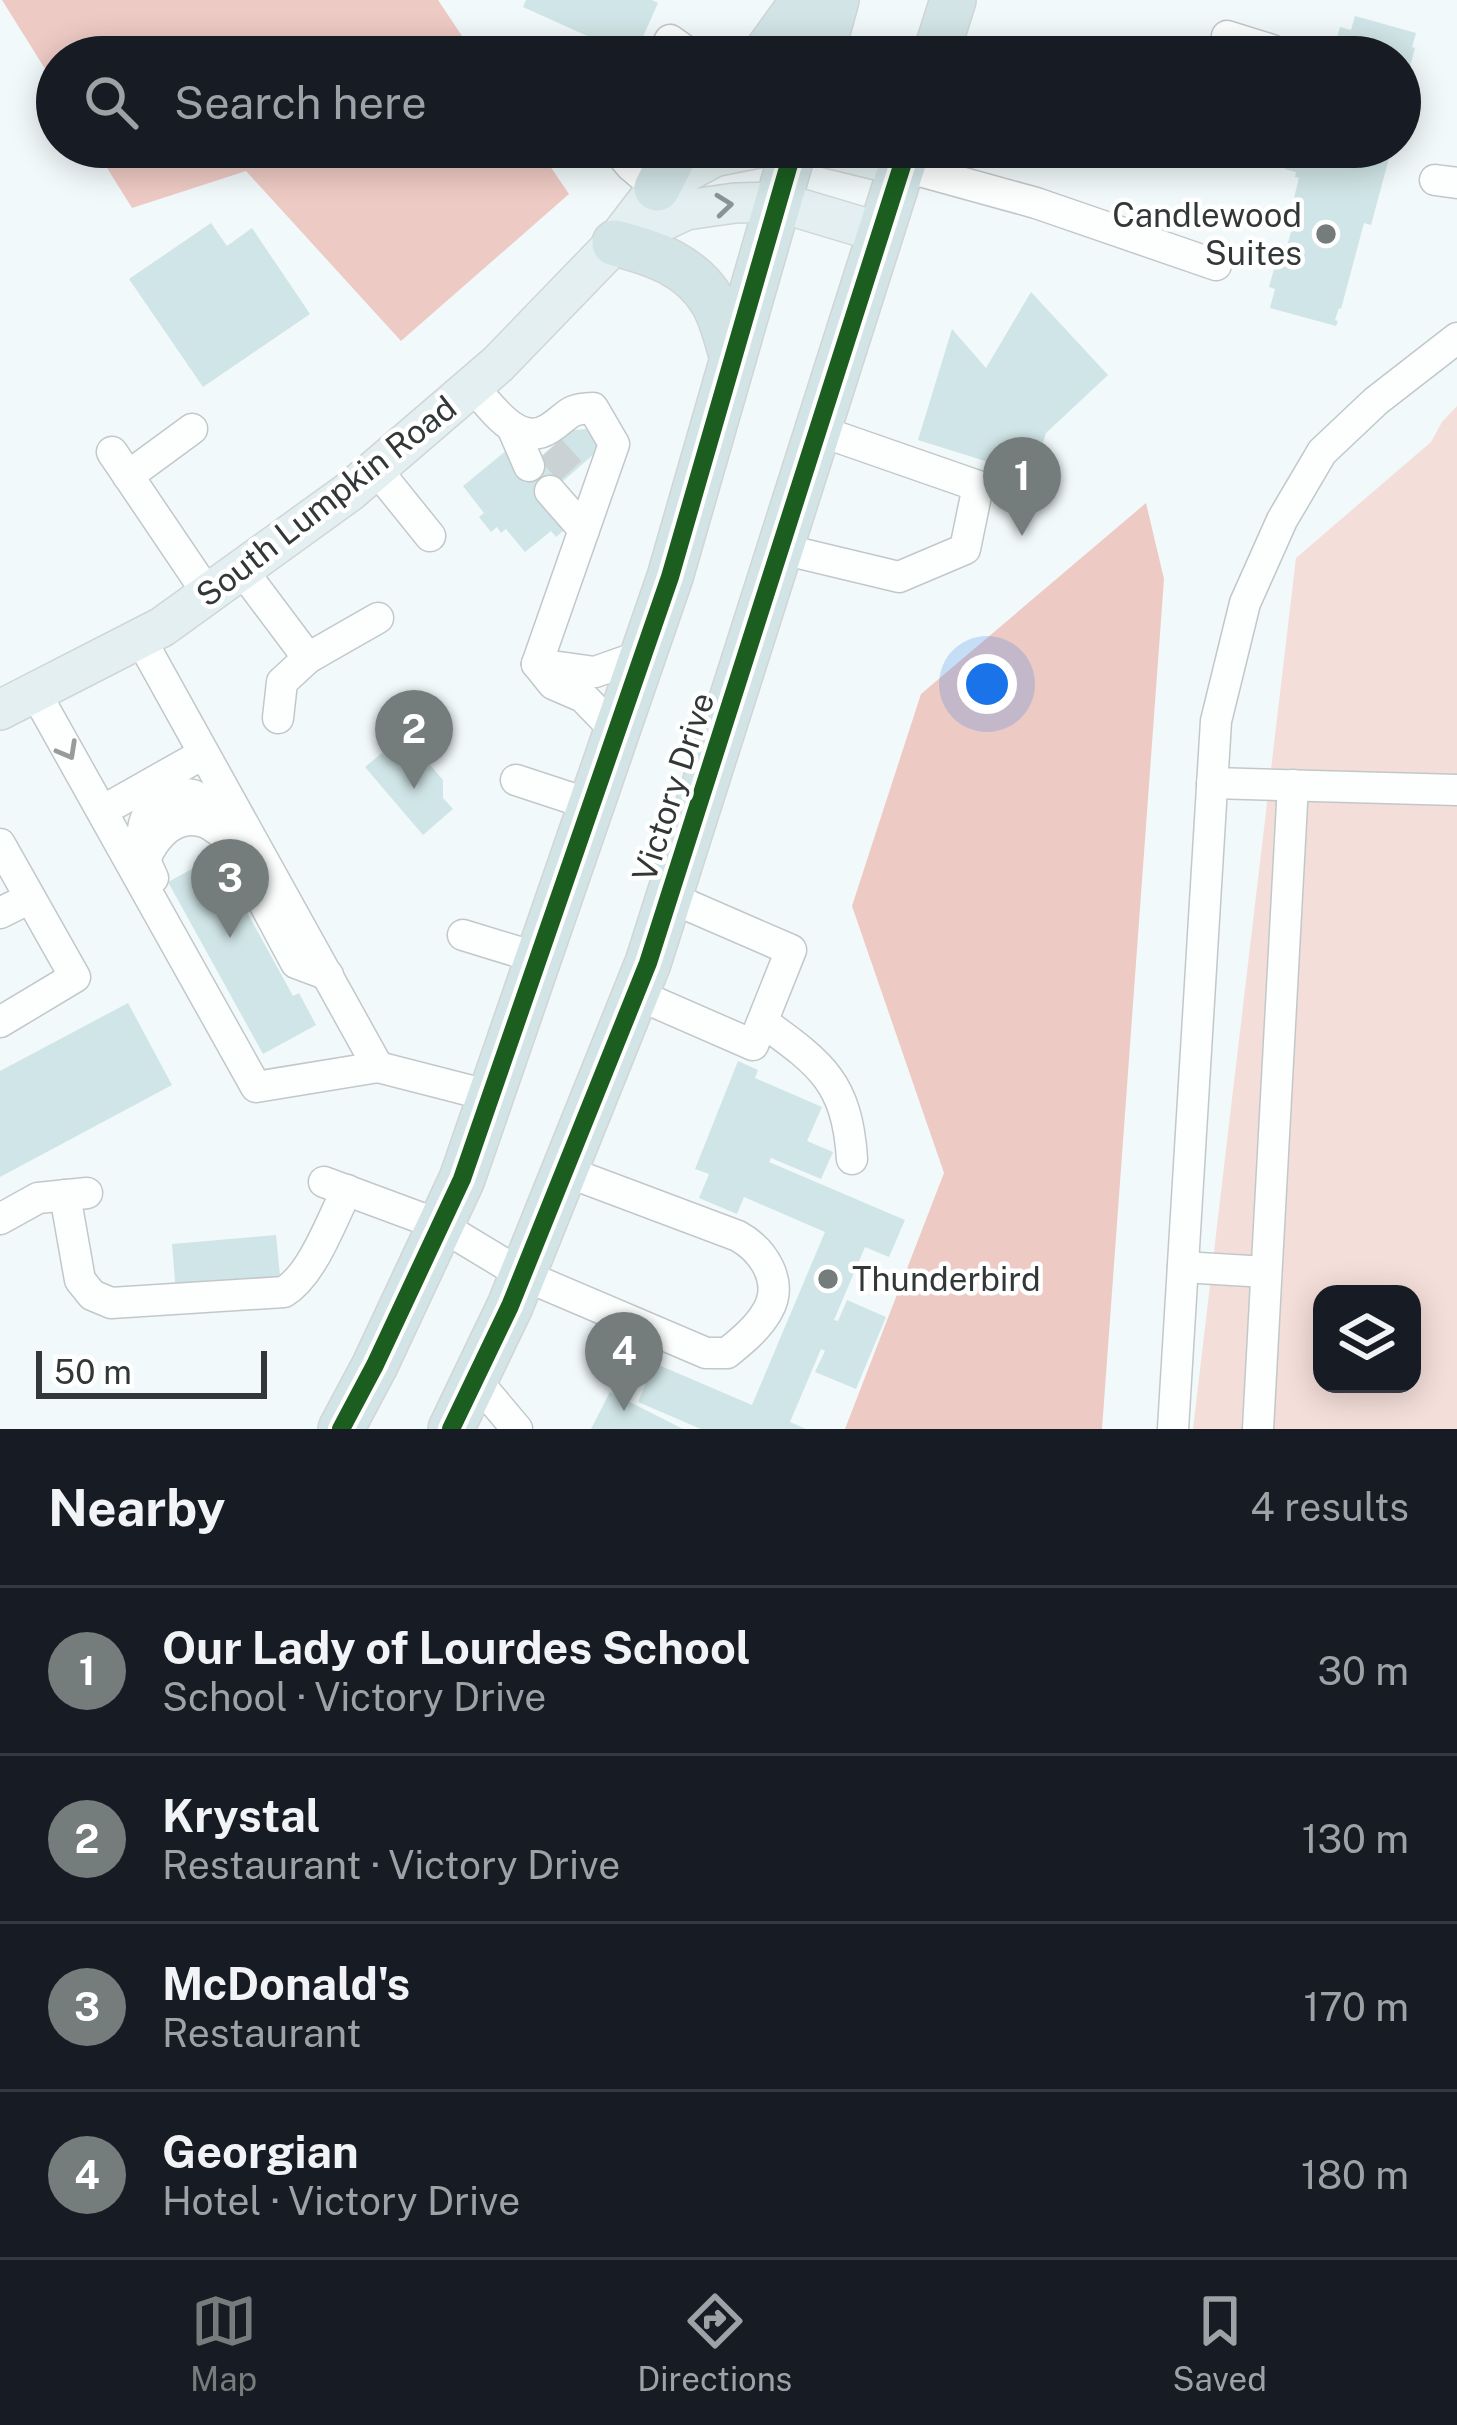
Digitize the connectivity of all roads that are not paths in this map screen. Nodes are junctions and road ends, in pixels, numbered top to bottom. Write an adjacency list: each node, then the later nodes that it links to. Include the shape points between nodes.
1 (804, 0): 4 (highway)
2 (836, 0): 5 (highway)
3 (953, 0): 6 (highway)
4 (778, 36)
5 (826, 36)
6 (942, 36)
7 (633, 168): 13 (lane)
8 (667, 168): 13 (highway)
9 (694, 168): 13 (main road, South Lumpkin Road)
10 (788, 168): 14 (highway)
11 (902, 168): 15 (highway, Victory Drive)
12 (937, 168): 17 (lane)
13 (657, 188): 16 (main road, South Lumpkin Road)
14 (778, 202): 15 (main road, South Lumpkin Road); 16 (main road, South Lumpkin Road, one-way to 14, via 686,210); 19 (highway)
15 (883, 233): 22 (highway, Victory Drive)
16 (615, 244): 19 (highway, via 660,255 691,276 714,303); 20 (main road, South Lumpkin Road)
17 (1216, 265)
18 (1457, 338): 38 (lane, via 1322,452 1282,520 1245,603 1216,722)
19 (734, 358): 30 (highway)
20 (472, 386): 23 (main road, South Lumpkin Road); 32 (lane, via 538,442 574,409 592,408 614,444 579,492)
21 (192, 429): 27 (lane, via 120,464)
22 (820, 431): 25 (highway, Victory Drive); 25 (lane, via 978,486 965,549 899,577)
23 (376, 469): 24 (lane); 26 (main road, South Lumpkin Road)
24 (430, 536)
25 (782, 549): 44 (highway, Victory Drive)
26 (242, 570): 27 (main road, South Lumpkin Road); 31 (lane)
27 (208, 594): 29 (main road, South Lumpkin Road)
28 (378, 618): 31 (lane)
29 (140, 638): 33 (main road, South Lumpkin Road); 36 (lane)
30 (643, 655): 32 (lane, via 595,671); 35 (highway)
31 (308, 658): 34 (lane, via 282,682)
32 (537, 664): 35 (lane)
33 (17, 701): 42 (lane, one-way to 42)
34 (278, 718)
35 (617, 732): 41 (highway)
36 (203, 754): 42 (lane); 49 (lane)
37 (516, 780): 41 (lane)
38 (1212, 783): 39 (lane); 60 (lane)
39 (1293, 785): 40 (lane); 61 (lane)
40 (1457, 790)
41 (592, 805): 48 (highway)
42 (102, 811): 53 (lane)
43 (0, 844): 45 (lane)
44 (669, 897): 50 (highway, Victory Drive); 52 (lane, via 790,950)
45 (30, 898): 46 (lane); 51 (lane, via 75,977)
46 (0, 913)
47 (463, 935): 48 (lane)
48 (538, 958): 55 (highway)
49 (328, 975): 53 (lane, via 296,963 216,813 200,798 163,799 146,814 144,861 240,1036); 54 (lane)
50 (636, 994): 52 (lane, via 753,1045); 57 (highway, Victory Drive)
51 (0, 1022)
52 (763, 1022): 56 (lane, via 830,1078)
53 (237, 1056): 54 (lane, via 256,1087)
54 (378, 1067): 55 (lane)
55 (490, 1096): 59 (highway)
56 (852, 1159)
57 (565, 1171): 62 (highway, Victory Drive); 62 (lane, via 754,1245 771,1271 770,1308 727,1353 706,1353)
58 (0, 1219): 59 (lane, via 38,1198 76,1194 80,1280 111,1304 284,1292 309,1265 335,1186)
59 (440, 1225): 62 (lane); 64 (highway)
60 (1183, 1267): 61 (lane); 67 (lane)
61 (1266, 1272): 68 (lane)
62 (523, 1275): 63 (highway, Victory Drive)
63 (476, 1378): 65 (highway, Victory Drive); 66 (lane)
64 (341, 1429)
65 (451, 1429)
66 (518, 1429)
67 (1173, 1429)
68 (1258, 1429)

